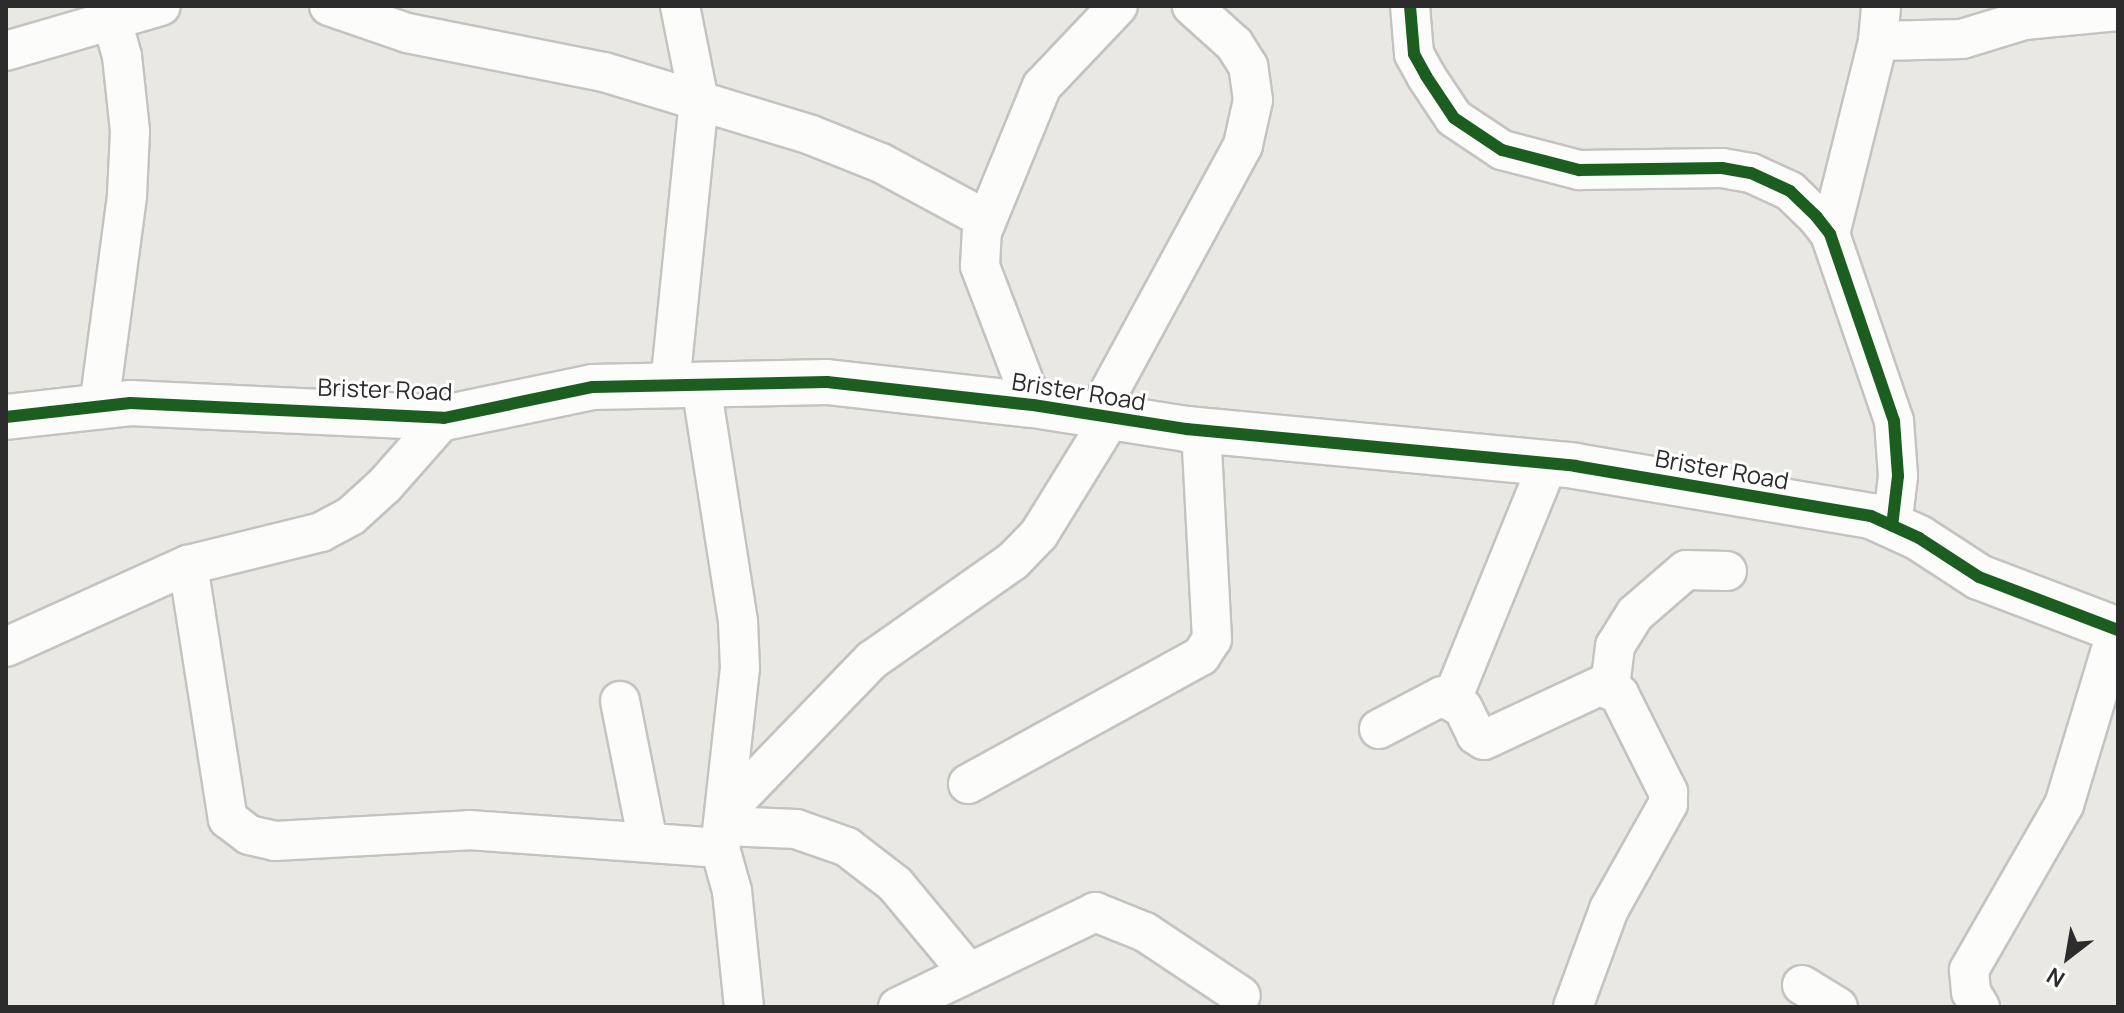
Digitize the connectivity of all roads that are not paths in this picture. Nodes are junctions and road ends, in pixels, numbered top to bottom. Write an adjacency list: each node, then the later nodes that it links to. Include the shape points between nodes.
1 (161, 6): 8 (street)
2 (329, 6): 11 (street, via 407,33 604,72)
3 (680, 6): 11 (street)
4 (1118, 6): 12 (street, via 1042,86)
5 (1192, 6): 18 (street, via 1234,44 1248,66 1253,100 1243,145)
6 (1410, 6): 13 (street, via 1414,54 1426,76 1454,118 1502,150 1579,170 1722,168 1751,173 1790,191)
7 (2118, 11): 9 (street, via 2024,20 1962,39)
8 (111, 17): 10 (street); 16 (street, via 122,56 130,131 127,195)
9 (1880, 24): 13 (street)
10 (6, 51)
11 (699, 101): 12 (street, via 881,163); 14 (street)
12 (985, 219): 15 (street, via 980,266)
13 (1830, 234): 22 (street, via 1894,421 1898,476)
14 (685, 385): 15 (street, Brister Road, via 827,382); 19 (street, Brister Road, via 593,387); 32 (street, via 738,622 740,668)
15 (1033, 405): 18 (street, Brister Road)
16 (99, 406): 17 (street, Brister Road); 19 (street, Brister Road, via 346,410)
17 (6, 417)
18 (1103, 417): 20 (street, Brister Road); 32 (street, via 1039,534 1013,561 872,660)
19 (444, 418): 23 (street, via 351,516 321,532)
20 (1201, 430): 21 (street, Brister Road); 31 (street, via 1212,639 1201,656)
21 (1548, 464): 22 (street, Brister Road, via 1871,516); 28 (street)
22 (1892, 526): 25 (street, Brister Road, via 1979,577)
23 (188, 565): 26 (street); 33 (street, via 228,819 249,835 275,841 469,830)
24 (1727, 571): 27 (street, via 1686,570 1635,614 1615,646)
25 (2117, 630): 37 (street, via 2064,805 1969,970)
26 (6, 647)
27 (1610, 687): 28 (street, via 1600,686 1484,740); 40 (street, via 1668,792 1668,804 1609,909)
28 (1452, 699): 30 (street, via 1442,696)
29 (620, 701): 33 (street)
30 (1379, 729)
31 (968, 784)
32 (724, 828): 33 (street); 34 (street, via 796,829 847,847 895,884); 38 (street)
33 (648, 842)
34 (968, 972): 36 (street, via 1095,912 1145,932); 39 (street)
35 (1802, 985): 41 (street)
36 (1241, 996)
37 (1970, 1002)
38 (744, 1007)
39 (898, 1007)
40 (1573, 1007)
41 (1838, 1007)

